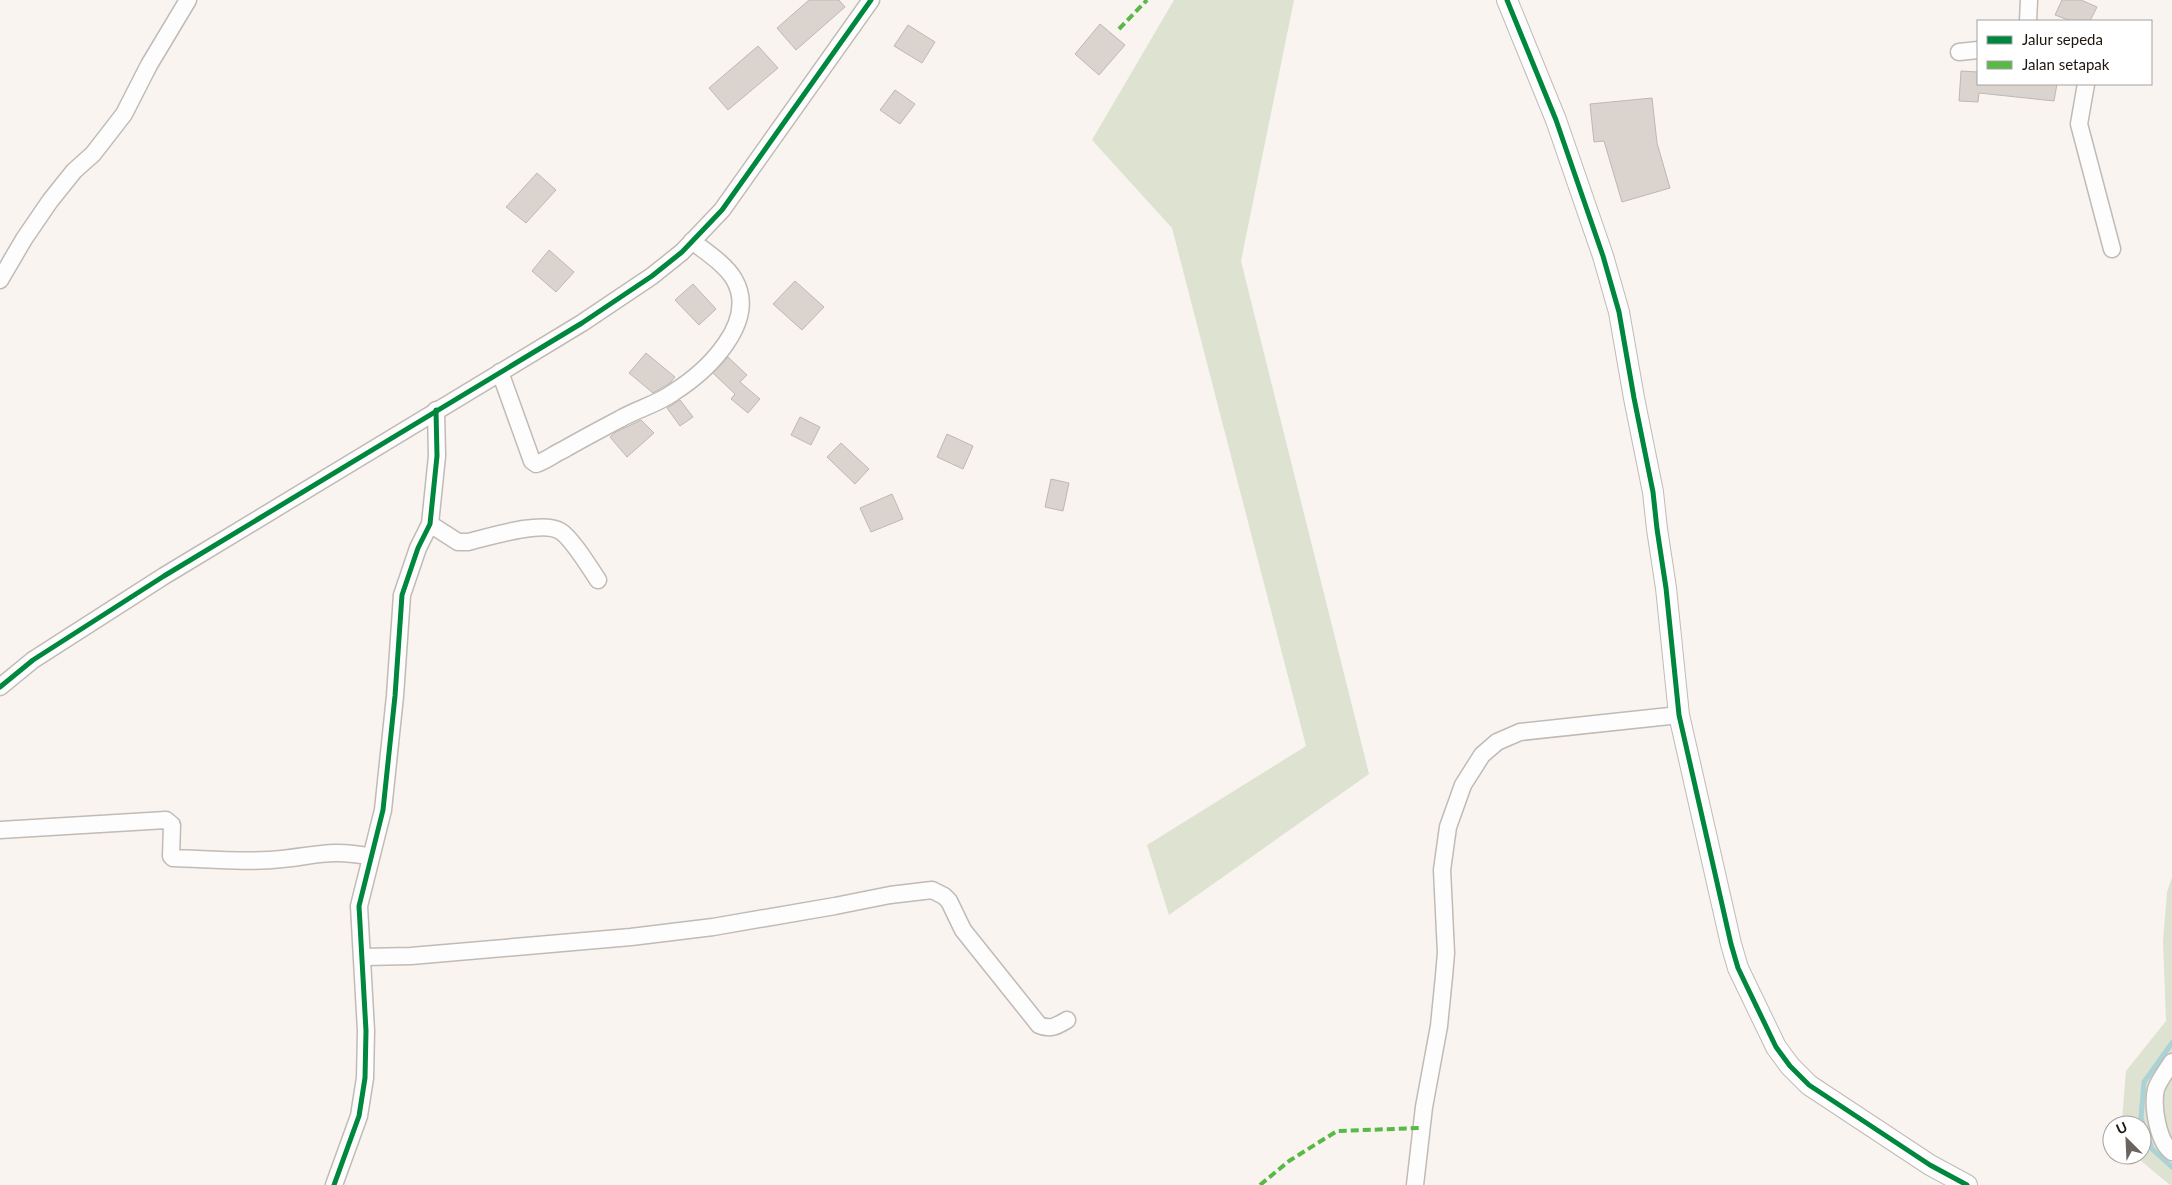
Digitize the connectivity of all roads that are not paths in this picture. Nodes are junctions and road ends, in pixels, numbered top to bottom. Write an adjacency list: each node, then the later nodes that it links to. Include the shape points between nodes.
1 (188, 0): 11 (street, via 124,114 50,201)
2 (871, 0): 9 (street, via 722,210)
3 (1507, 0): 17 (street, via 1556,120 1619,312 1654,492)
4 (2029, 0): 5 (street)
5 (2028, 20)
6 (1977, 50): 7 (street)
7 (1959, 52)
8 (2086, 85): 10 (street, via 2080,114 2081,134)
9 (692, 241): 12 (street, via 619,300); 12 (street, via 735,280 741,304 740,316 726,344 675,392 536,464 532,461)
10 (2112, 249)
11 (0, 280)
12 (500, 372): 13 (street)
13 (436, 410): 14 (street, via 437,456); 16 (street, via 164,576 33,660)
14 (430, 524): 15 (street, via 458,542 536,526 559,530); 19 (street, via 402,595 383,810)
15 (598, 580)
16 (0, 687)
17 (1680, 715): 25 (street, via 1520,732 1497,742 1470,774 1454,807 1445,841 1442,870 1444,976); 26 (street, via 1730,944 1776,1047 1809,1085 1930,1165)
18 (0, 830): 19 (street, via 166,820 172,825 173,858 282,859 340,852)
19 (371, 857): 20 (street, via 359,906)
20 (363, 957): 21 (street, via 411,956 631,937 713,927 932,890 949,901 963,930 1039,1025 1055,1027); 24 (street, via 365,1078 359,1116)
21 (1067, 1020)
22 (2172, 1062): 23 (street, via 2156,1089 2155,1113 2161,1134)
23 (2172, 1152)
24 (334, 1185)
25 (1415, 1185)
26 (1967, 1185)

